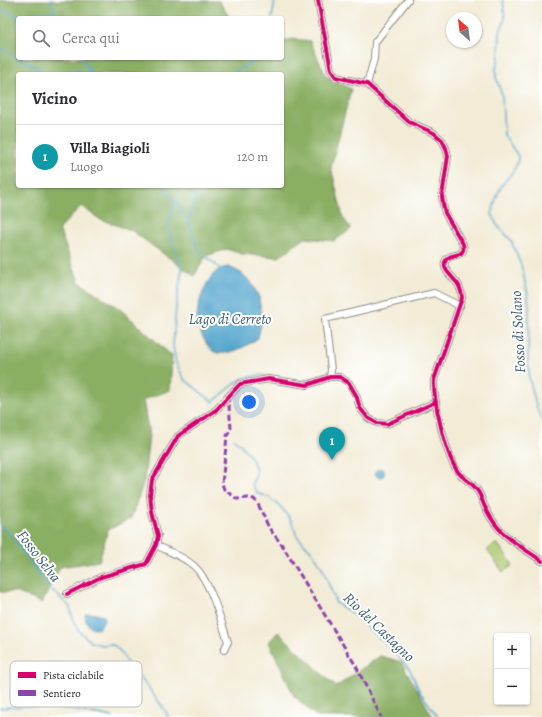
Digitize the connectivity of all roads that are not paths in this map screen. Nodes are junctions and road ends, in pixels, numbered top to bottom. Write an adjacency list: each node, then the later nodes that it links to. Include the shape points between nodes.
1 (318, 0): 3 (street, via 331,70 336,77)
2 (408, 0): 3 (street, via 375,42 374,59)
3 (367, 84): 4 (street, via 409,122 434,133 446,148 448,156 443,204 445,213 464,248 463,252 449,257 444,263 459,286 462,298)
4 (460, 306): 5 (street, via 434,293 325,320); 6 (street, via 436,372)
5 (330, 377): 6 (street, via 340,377 350,383 364,413 377,423 387,424); 7 (street, via 306,385 269,379 240,384 216,410 178,436 152,480 152,512 158,536)
6 (436, 402): 8 (street, via 446,446 455,468 477,489 496,526)
7 (156, 545): 9 (street, via 146,564 101,577); 10 (street, via 179,556 199,572 212,596 228,642)
8 (542, 561)
9 (68, 594)
10 (224, 650)

